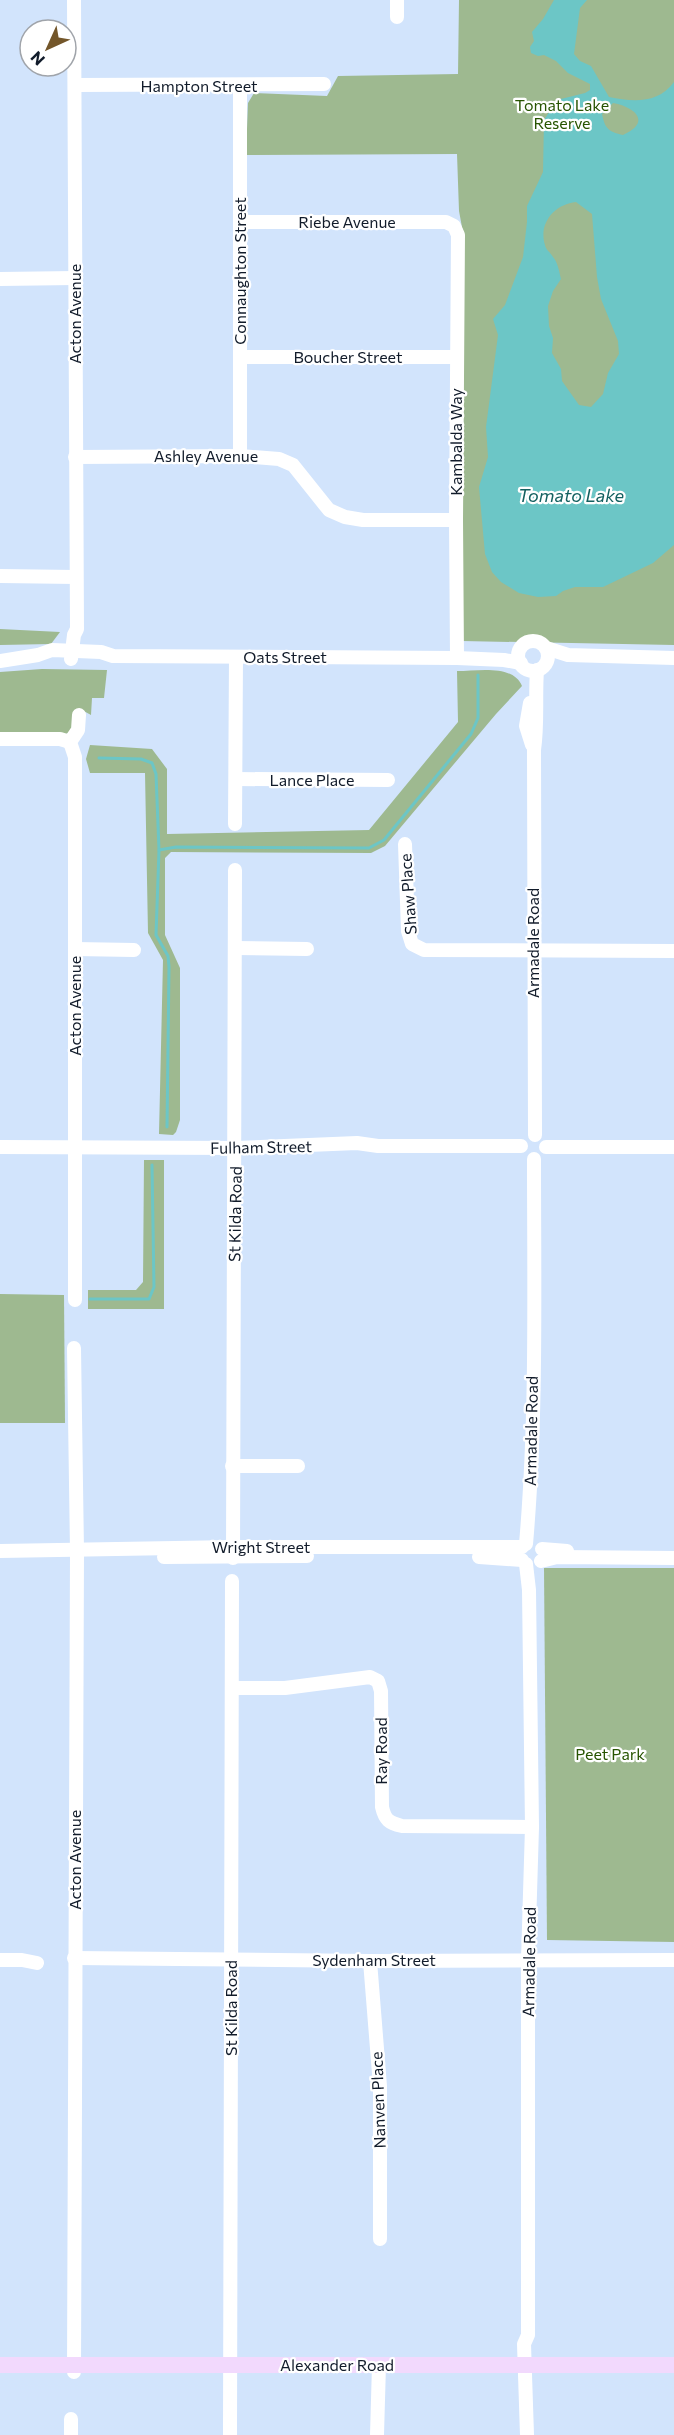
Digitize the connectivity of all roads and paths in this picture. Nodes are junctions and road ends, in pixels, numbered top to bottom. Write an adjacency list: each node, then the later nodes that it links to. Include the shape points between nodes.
1 (74, 0): 5 (street, Acton Avenue)
2 (397, 0): 3 (street)
3 (397, 17)
4 (324, 84): 6 (street, Hampton Street)
5 (75, 85): 6 (street, Hampton Street); 9 (street, Acton Avenue)
6 (240, 86): 7 (street, Connaughton Street)
7 (240, 222): 8 (street, Riebe Avenue, via 446,222); 11 (street, Connaughton Street)
8 (454, 226): 12 (street, Kambalda Way, via 458,236)
9 (75, 278): 10 (street); 14 (street, Acton Avenue)
10 (0, 279)
11 (240, 357): 12 (street, Boucher Street); 13 (street, Connaughton Street)
12 (456, 357): 15 (street, Kambalda Way)
13 (240, 456): 14 (street, Ashley Avenue); 15 (street, Ashley Avenue, via 279,459 293,465 329,510 345,517)
14 (75, 457): 17 (street, Acton Avenue)
15 (456, 520): 23 (street, Kambalda Way)
16 (0, 576): 17 (street)
17 (76, 577): 20 (street, Acton Avenue, via 77,629 81,635)
18 (520, 648): 19 (street, via 531,641); 23 (street, Oats Street); 26 (street, via 519,656)
19 (546, 648): 21 (street, Oats Street); 26 (street, via 548,656)
20 (76, 655): 22 (street, Oats Street, via 101,652 114,656); 25 (street, Oats Street, via 52,650)
21 (568, 655): 24 (street, Oats Street); 26 (street, Oats Street)
22 (236, 657): 23 (street, Oats Street); 30 (street)
23 (457, 658): 26 (street, Oats Street)
24 (674, 658)
25 (0, 662)
26 (532, 666): 39 (street, Armadale Road, via 526,726 534,750)
27 (80, 715): 29 (street, via 78,730)
28 (0, 739): 29 (street)
29 (70, 742): 36 (street, Acton Avenue, via 75,757)
30 (236, 779): 31 (street, Lance Place); 32 (street)
31 (388, 780)
32 (236, 824)
33 (405, 844): 39 (street, Shaw Place, via 408,931 412,944 423,950)
34 (235, 870): 35 (street, St Kilda Road)
35 (235, 948): 37 (street); 47 (street, St Kilda Road)
36 (75, 949): 38 (street); 44 (street, Acton Avenue)
37 (307, 949)
38 (135, 950)
39 (533, 950): 40 (street); 41 (street, Armadale Road)
40 (674, 951)
41 (535, 1135): 42 (street, via 528,1136); 45 (street)
42 (521, 1146): 47 (street, Fulham Street, via 357,1143); 48 (street, via 527,1158)
43 (0, 1147): 44 (street, Fulham Street)
44 (75, 1147): 47 (street, Fulham Street); 49 (street, Acton Avenue)
45 (546, 1147): 46 (street); 48 (street)
46 (674, 1147)
47 (236, 1148): 51 (street, St Kilda Road)
48 (534, 1159): 57 (street, Armadale Road, via 529,1522)
49 (75, 1300)
50 (74, 1348): 56 (street, Acton Avenue)
51 (232, 1466): 52 (street); 55 (street, St Kilda Road)
52 (298, 1466)
53 (0, 1551): 56 (street, Wright Street)
54 (674, 1551): 57 (street, Wright Street)
55 (233, 1552): 56 (street, Wright Street); 57 (street, Wright Street)
56 (76, 1554): 58 (street, Wright Street); 63 (street, Acton Avenue)
57 (532, 1554): 59 (street, Wright Street); 62 (street, Armadale Road, via 529,1590)
58 (0, 1557)
59 (674, 1557)
60 (232, 1581): 61 (street, St Kilda Road)
61 (233, 1688): 62 (street, Ray Road, via 285,1688 370,1677 378,1681 381,1691 382,1807 391,1824); 64 (street, St Kilda Road)
62 (532, 1827): 66 (street, Armadale Road)
63 (74, 1958): 64 (street, Sydenham Street); 73 (street, Acton Avenue)
64 (232, 1958): 68 (street, Sydenham Street); 74 (street, St Kilda Road)
65 (0, 1960): 69 (street)
66 (528, 1960): 67 (street, Sydenham Street); 68 (street, Sydenham Street); 76 (street, Armadale Road, via 528,2335 524,2344)
67 (674, 1960)
68 (370, 1961): 70 (street, Nanven Place, via 380,2086)
69 (37, 1963)
70 (380, 2239)
71 (0, 2365): 73 (main road, Alexander Road)
72 (674, 2365): 76 (main road, Alexander Road)
73 (74, 2369): 74 (main road, Alexander Road); 77 (main road, Alexander Road)
74 (230, 2369): 75 (main road, Alexander Road); 81 (street, St Kilda Road)
75 (379, 2369): 76 (main road, Alexander Road); 82 (street)
76 (528, 2369): 78 (main road, Alexander Road); 83 (street, Armadale Road, via 532,2398)
77 (0, 2372)
78 (674, 2373)
79 (71, 2419): 80 (street)
80 (71, 2435)
81 (230, 2435)
82 (377, 2435)
83 (527, 2435)

